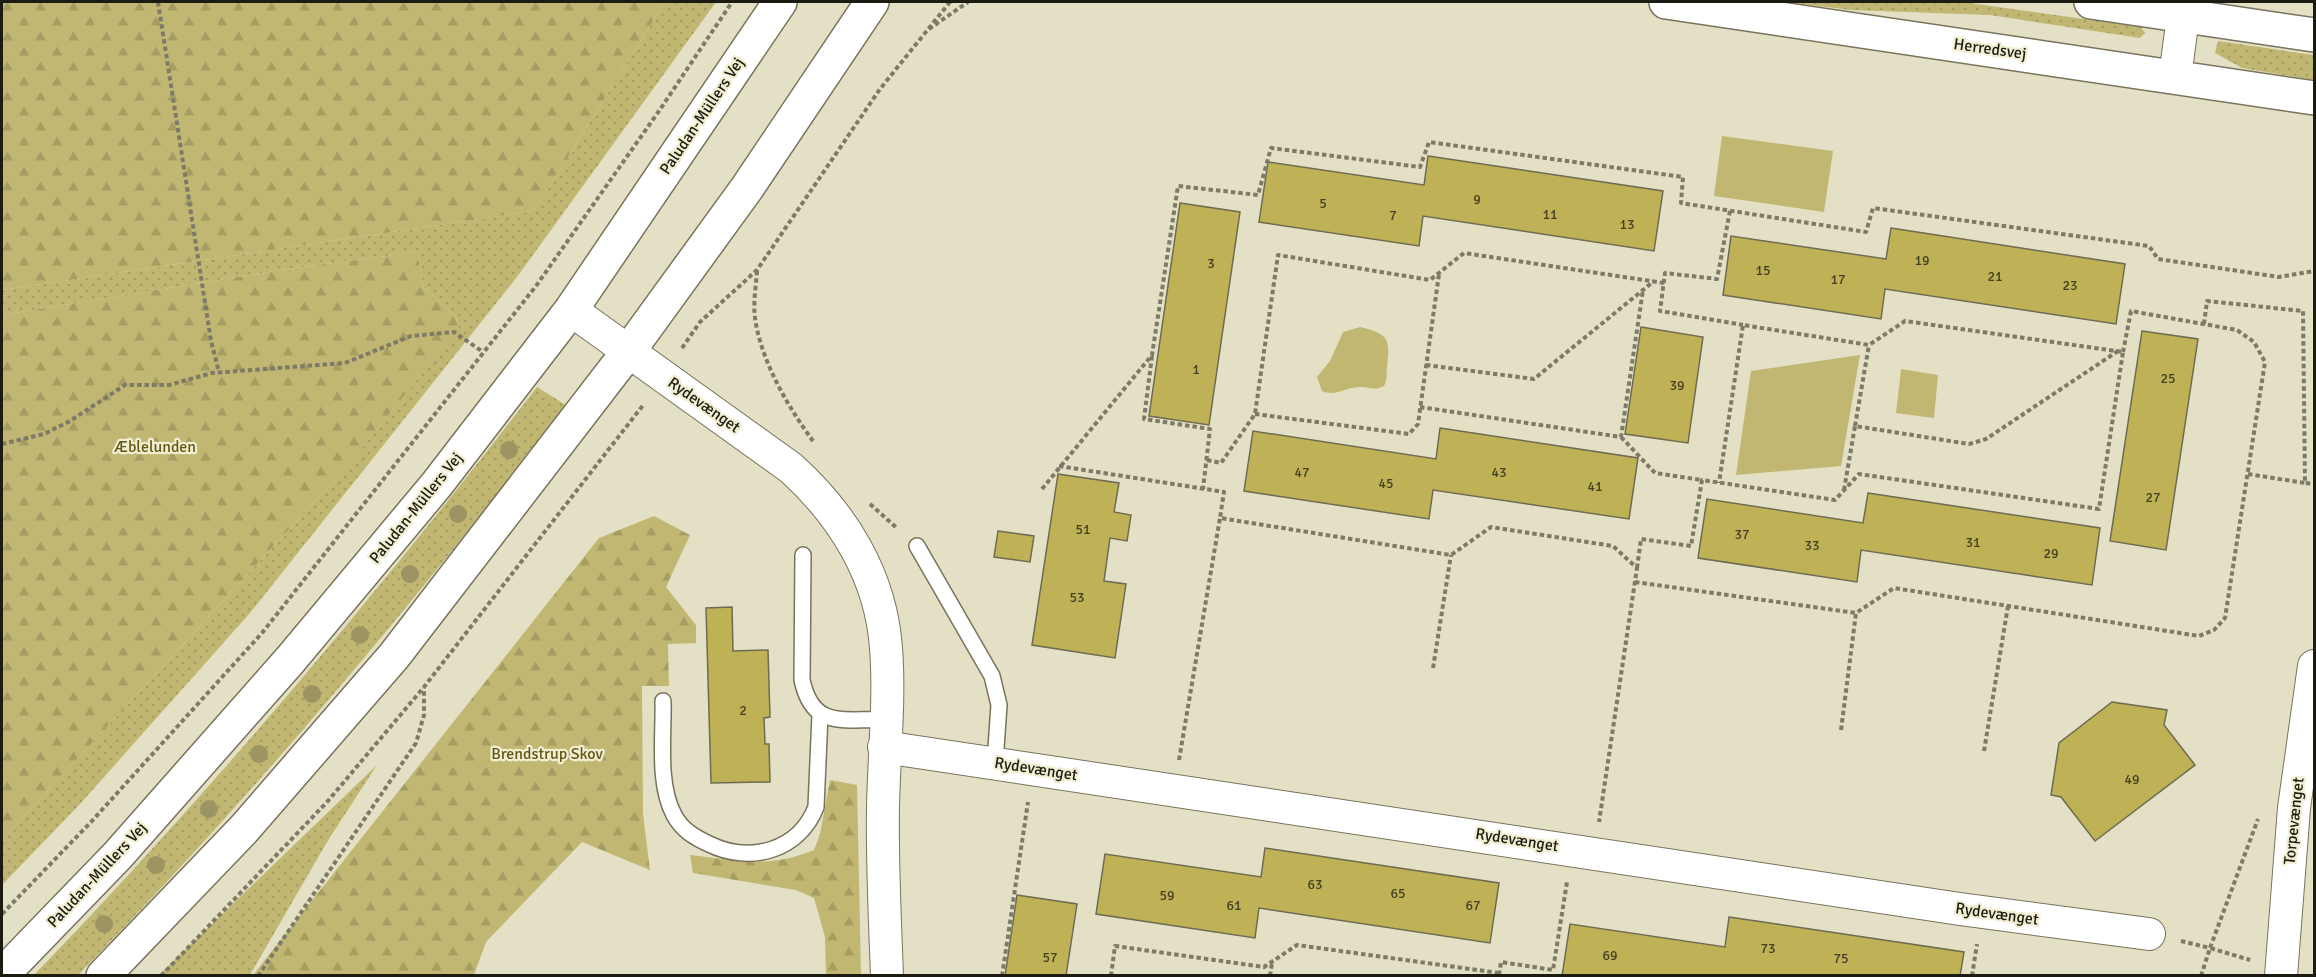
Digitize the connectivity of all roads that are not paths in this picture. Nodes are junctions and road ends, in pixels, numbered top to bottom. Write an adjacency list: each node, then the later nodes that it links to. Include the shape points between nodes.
1 (780, 2): 9 (street, Paludan-Müllers Vej)
2 (872, 2): 10 (street, via 747,188)
3 (1666, 2): 7 (street, Herredsvej)
4 (2091, 2): 5 (street)
5 (2184, 8): 6 (street); 7 (street)
6 (2314, 35)
7 (2175, 77): 8 (street, Herredsvej)
8 (2314, 98)
9 (571, 310): 10 (street, Rydevænget); 20 (street, Paludan-Müllers Vej, via 437,484 291,659 118,855)
10 (628, 352): 16 (street, Rydevænget, via 790,468 819,493 853,540 868,573 886,648); 21 (street, via 394,656 244,829)
11 (917, 546): 17 (lane, via 992,676 999,705)
12 (803, 555): 15 (lane, via 802,680 811,707)
13 (2314, 666): 19 (street, Torpevænget, via 2294,808)
14 (663, 701): 15 (lane, via 665,781 673,812 682,828 700,840 720,850 745,855 770,852 795,838 811,821 816,807)
15 (820, 715): 16 (lane)
16 (885, 733): 17 (street, Rydevænget); 22 (street, Rydevænget)
17 (995, 762): 18 (street, Rydevænget, via 1960,909)
18 (2149, 934)
19 (2280, 973)
20 (2, 975)
21 (103, 975)
22 (887, 975)

